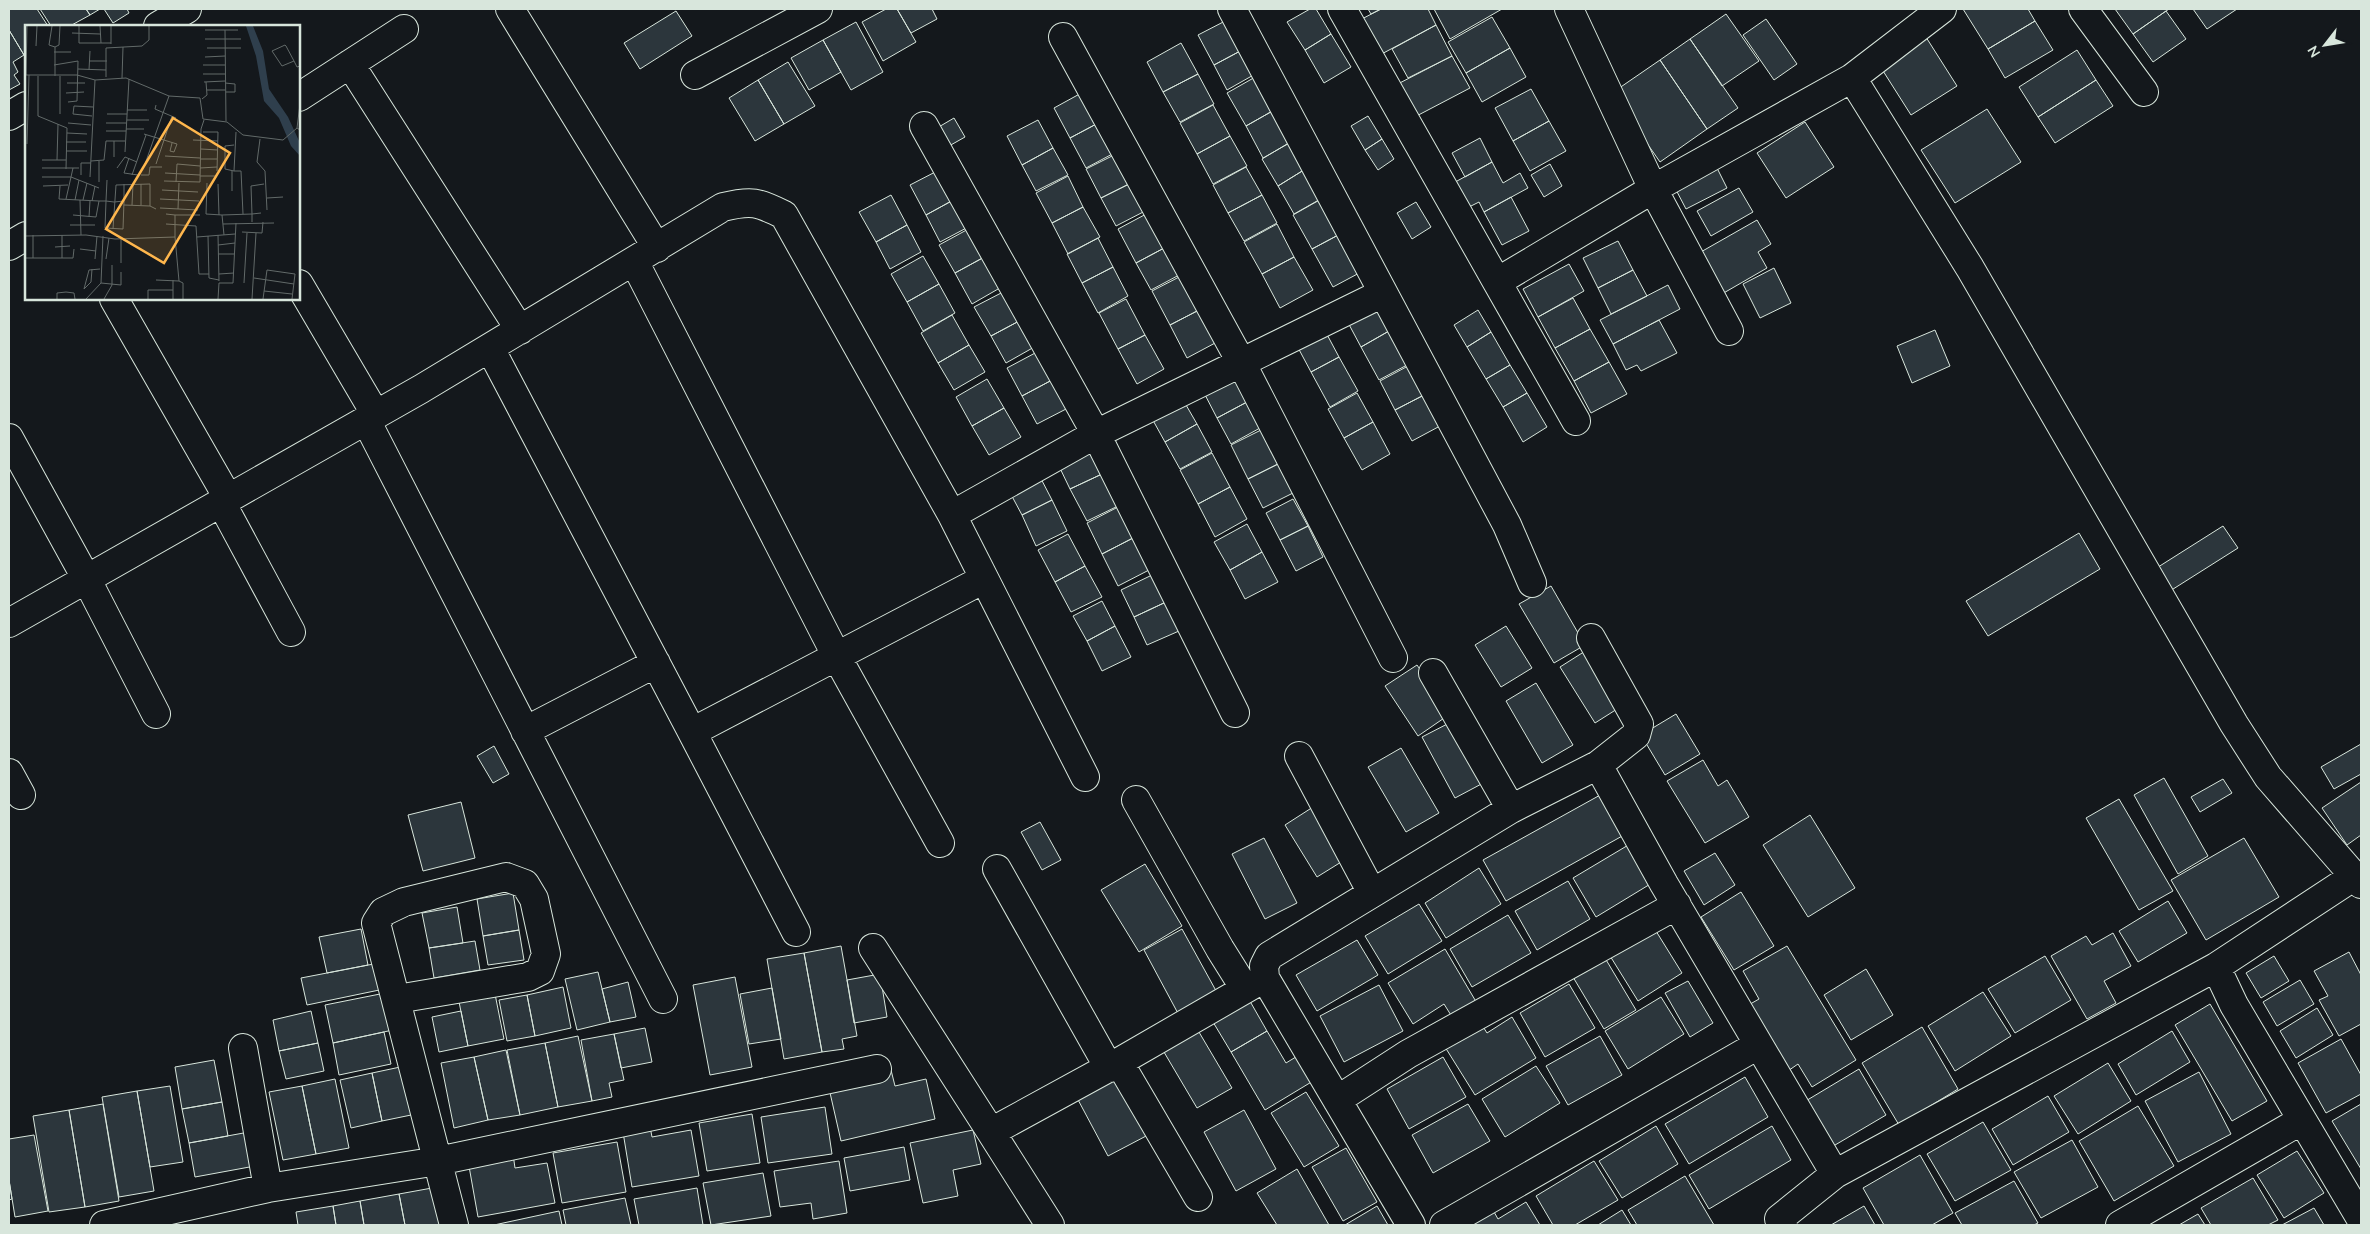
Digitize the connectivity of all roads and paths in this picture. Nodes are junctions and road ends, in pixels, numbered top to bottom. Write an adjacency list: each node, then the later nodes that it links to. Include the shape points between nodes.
1 (187, 9): 9 (street)
2 (510, 9): 23 (street)
3 (818, 9): 13 (street)
4 (1232, 9): 26 (street)
5 (1342, 9): 24 (street)
6 (1570, 9): 20 (street)
7 (1942, 9): 14 (street)
8 (2082, 9): 15 (street)
9 (160, 25)
10 (404, 29): 12 (street)
11 (1063, 37): 31 (street)
12 (350, 64): 16 (street); 28 (street)
13 (695, 75)
14 (1852, 78): 20 (street); 59 (street, via 1970,268 2234,724 2268,777)
15 (2144, 92)
16 (300, 96)
17 (25, 107): 18 (street)
18 (9, 116)
19 (924, 126): 34 (street)
20 (1653, 189): 24 (street); 29 (street)
21 (25, 237): 22 (street)
22 (9, 246)
23 (645, 255): 28 (street); 37 (street, via 724,207 744,202 761,204 784,215); 44 (street)
24 (1497, 282): 33 (street)
25 (300, 286): 32 (street)
26 (1383, 294): 31 (street); 40 (street, via 1507,525)
27 (115, 300): 36 (street)
28 (520, 330): 30 (street)
29 (1729, 331)
30 (490, 348): 32 (street); 46 (street)
31 (1241, 362): 34 (street); 45 (street)
32 (371, 418): 36 (street); 50 (street)
33 (1576, 421)
34 (1096, 434): 37 (street); 48 (street)
35 (9, 438): 38 (street)
36 (224, 500): 38 (street); 42 (street)
37 (952, 515): 39 (street)
38 (86, 578): 41 (street); 49 (street)
39 (984, 580): 44 (street); 54 (street)
40 (1532, 583)
41 (9, 623)
42 (292, 632)
43 (1591, 638): 53 (street, via 1639,724 1636,735)
44 (837, 657): 51 (street); 57 (street)
45 (1393, 658)
46 (656, 663): 50 (street); 51 (street)
47 (1433, 673): 56 (street)
48 (1235, 713)
49 (156, 714)
50 (526, 731): 67 (street)
51 (692, 732): 62 (street)
52 (1299, 756): 60 (street)
53 (1598, 765): 56 (street); 61 (street)
54 (1085, 777)
55 (1136, 800): 65 (street, via 1220,949)
56 (1511, 809): 60 (street)
57 (940, 842)
58 (997, 869): 70 (street)
59 (2357, 881): 64 (street)
60 (1372, 893): 65 (street, via 1268,956)
61 (1677, 905): 68 (street); 72 (street, via 1408,1054)
62 (796, 932)
63 (873, 948): 74 (street)
64 (2216, 967): 73 (street, via 2234,1005); 76 (street)
65 (1255, 984): 70 (street); 72 (street)
66 (397, 999): 66 (street, via 528,977 540,971 546,954 534,899 525,884 506,876 404,902 383,912 376,923); 75 (street)
67 (663, 999)
68 (1758, 1045): 76 (street); 85 (street)
69 (243, 1048): 77 (street)
70 (1114, 1065): 74 (street); 78 (street)
71 (877, 1069): 75 (street)
72 (1337, 1100): 84 (street)
73 (2302, 1120): 79 (street); 86 (street)
74 (991, 1132): 83 (street)
75 (438, 1161): 77 (street); 82 (street)
76 (1835, 1174): 80 (street)
77 (268, 1188): 81 (street)
78 (1198, 1197)
79 (2361, 1219)
80 (1777, 1223)
81 (104, 1225)
82 (454, 1225)
83 (1050, 1225)
84 (1411, 1225)
85 (1444, 1225)
86 (2120, 1225)

